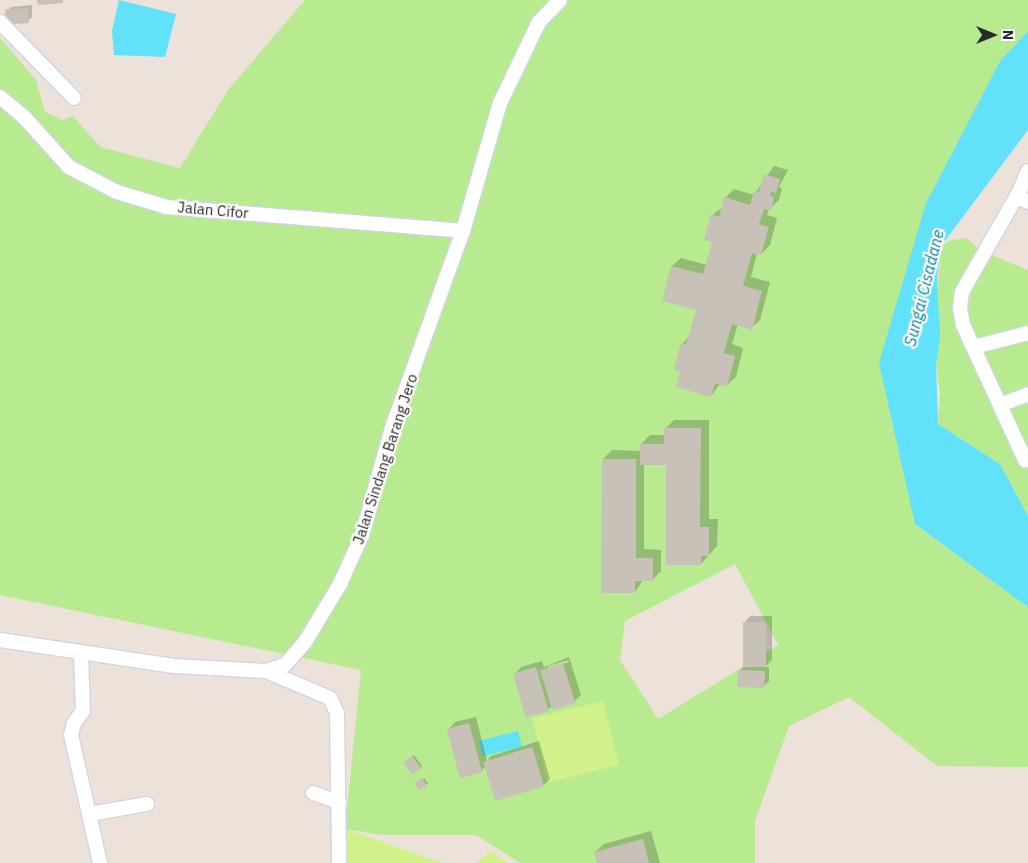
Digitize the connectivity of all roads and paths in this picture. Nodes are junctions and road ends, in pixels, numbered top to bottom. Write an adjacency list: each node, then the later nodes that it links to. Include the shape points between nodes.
1 (560, 0): 7 (street, Jalan Sindang Barang Jero, via 539,22 500,103)
2 (0, 22): 4 (street, via 15,41)
3 (0, 97): 7 (street, Jalan Cifor, via 24,117 69,167 117,192 167,206)
4 (74, 98)
5 (1028, 171): 6 (street)
6 (1023, 197): 9 (street, via 962,292 962,321)
7 (463, 231): 15 (street, Jalan Sindang Barang Jero, via 393,425 362,535 340,584 305,642 286,665)
8 (1028, 333): 9 (street)
9 (974, 347): 11 (street)
10 (1028, 394): 11 (street)
11 (1000, 405): 12 (street, via 1025,460)
12 (1028, 459)
13 (0, 640): 14 (street)
14 (81, 652): 15 (street, via 174,666); 19 (street, via 83,711 74,723 71,735)
15 (271, 670): 17 (street, via 321,694 334,705 337,713)
16 (313, 793): 17 (street)
17 (339, 802): 21 (street)
18 (147, 804): 19 (street)
19 (90, 814): 20 (street)
20 (100, 863)
21 (339, 863)

